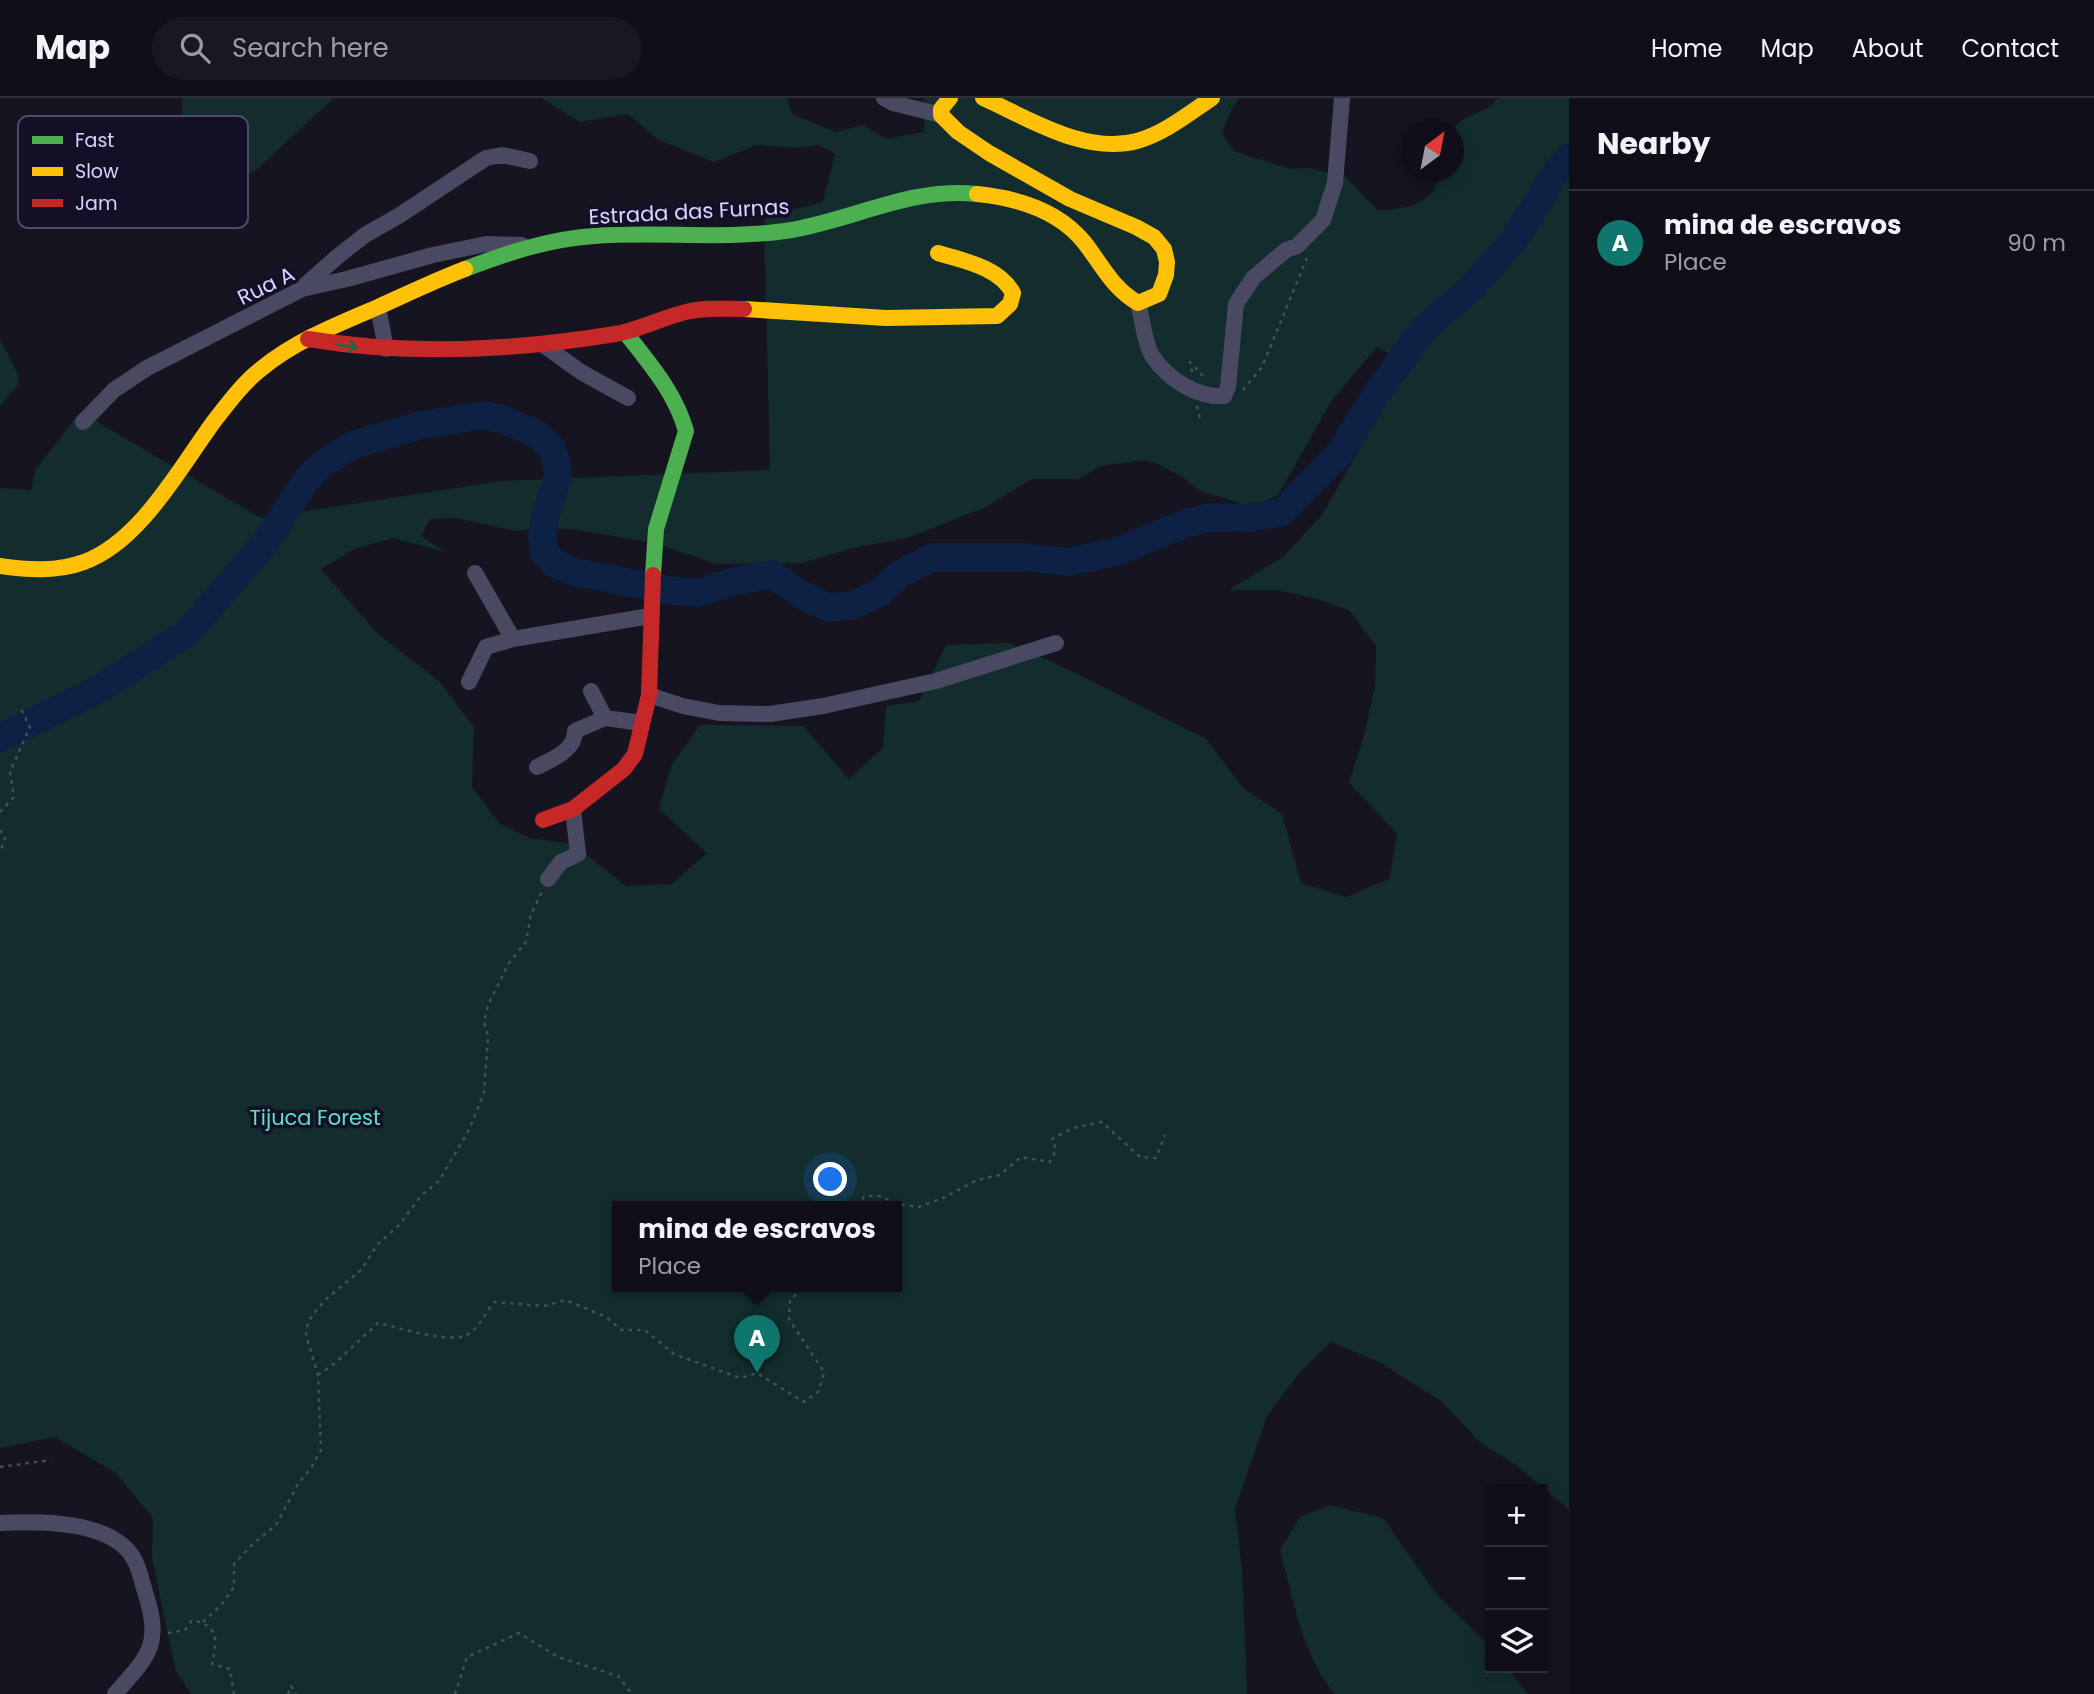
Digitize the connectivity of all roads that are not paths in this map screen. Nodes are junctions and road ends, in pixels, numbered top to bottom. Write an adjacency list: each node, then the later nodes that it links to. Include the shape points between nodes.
1 (884, 98): 6 (street)
2 (950, 98): 6 (main road)
3 (983, 98): 4 (main road, via 1062,132 1126,143 1154,133)
4 (1212, 98)
5 (1342, 98): 11 (street, via 1335,183 1323,220 1253,278 1236,304 1231,396 1195,392 1173,378 1152,356)
6 (941, 115): 11 (main road, via 966,139 1075,202 1160,244 1167,258 1167,276 1158,294)
7 (530, 161): 10 (street, via 502,155 486,158 365,235)
8 (535, 246): 10 (street, Rua A, via 486,244); 11 (main road, Estrada das Furnas, via 589,236 785,231 833,222 902,200 975,192 1022,201 1076,233 1109,282); 12 (main road, Estrada das Furnas, via 446,276)
9 (938, 253): 13 (main road, via 1008,281 1012,291 1006,310 997,316 871,317 704,309 676,313)
10 (302, 289): 18 (street, Rua A, via 148,368 114,390)
11 (1138, 303)
12 (378, 307): 14 (main road, Estrada das Furnas); 16 (street)
13 (625, 332): 15 (main road); 21 (main road, via 674,400 686,431 659,514)
14 (308, 339): 16 (main road, one-way to 16); 19 (main road, Estrada das Furnas, via 243,384 147,511 106,550 62,568)
15 (541, 344): 16 (main road, via 477,350); 17 (street)
16 (386, 349)
17 (628, 398)
18 (83, 422)
19 (0, 566)
20 (475, 573): 22 (street)
21 (650, 609): 22 (street); 26 (main road)
22 (513, 639): 24 (street, via 486,647)
23 (1056, 643): 26 (street, via 948,678 770,714 719,713)
24 (469, 682)
25 (591, 691): 27 (street)
26 (649, 695): 28 (main road)
27 (604, 718): 28 (street); 29 (street, via 575,731 563,754)
28 (642, 723): 30 (main road, via 635,754 624,769)
29 (537, 767)
30 (573, 809): 31 (main road); 32 (street, via 578,854 561,862)
31 (543, 820)
32 (548, 879)
33 (0, 1523): 34 (street, via 69,1524 109,1538 134,1560 154,1632 145,1657)
34 (116, 1694)

